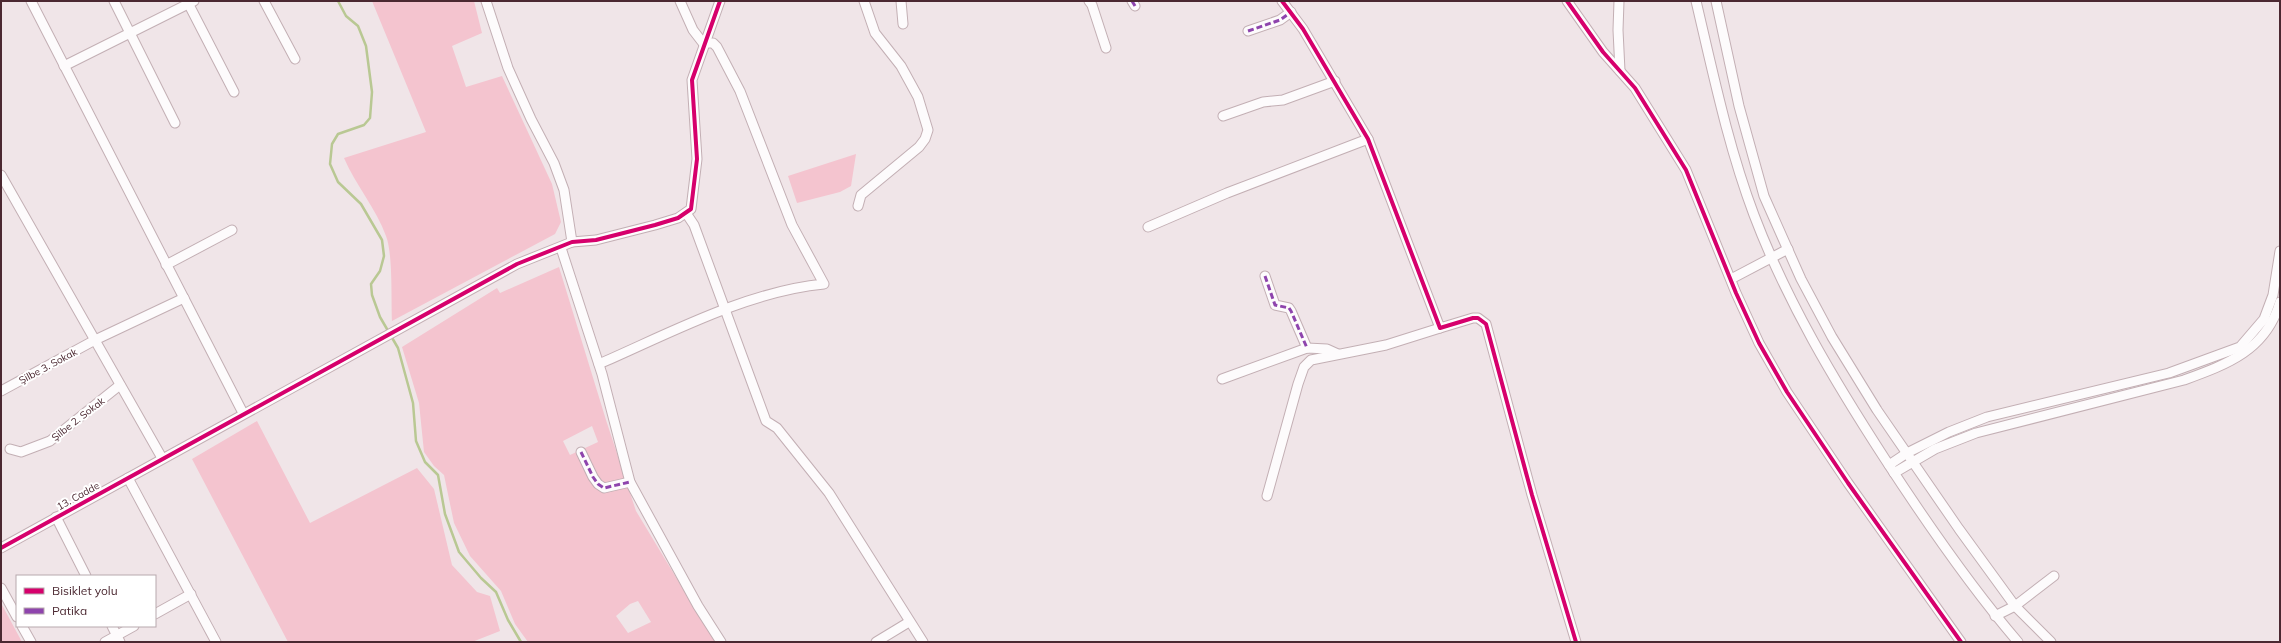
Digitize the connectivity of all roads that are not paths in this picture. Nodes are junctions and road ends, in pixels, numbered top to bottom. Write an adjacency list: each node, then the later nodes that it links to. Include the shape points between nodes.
1 (31, 1): 23 (street)
2 (114, 1): 19 (street)
3 (264, 1): 22 (street)
4 (486, 1): 35 (street, via 508,68 561,183)
5 (680, 1): 20 (street, via 693,30)
6 (720, 1): 20 (street)
7 (864, 1): 31 (street, via 875,33 901,66 918,97 928,130 922,143 861,195)
8 (900, 1): 17 (street)
9 (1089, 1): 21 (street)
10 (1282, 1): 16 (street)
11 (1567, 1): 24 (street)
12 (1619, 1): 24 (street)
13 (1696, 1): 39 (street, via 1732,151)
14 (1716, 1): 37 (street, via 1739,106 1764,196)
15 (190, 2): 19 (street); 26 (street)
16 (1291, 12): 18 (street, via 1280,20); 25 (street)
17 (903, 24)
18 (1248, 31)
19 (130, 33): 23 (street); 28 (street)
20 (703, 43): 32 (street, via 692,80 697,159 694,197 691,209); 45 (street, via 713,43 717,47 740,91 792,225 824,284 798,288)
21 (1106, 48)
22 (295, 59)
23 (64, 66): 40 (street)
24 (1620, 72): 42 (street, via 1635,88 1686,170)
25 (1335, 81): 27 (street, via 1283,100 1263,102); 29 (street)
26 (234, 92)
27 (1223, 116)
28 (175, 123)
29 (1368, 139): 33 (street, via 1227,193); 46 (street)
30 (1, 175): 47 (street)
31 (858, 206)
32 (686, 213): 35 (street, via 678,218 596,240); 45 (street, via 694,225)
33 (1148, 227)
34 (232, 230): 40 (street)
35 (572, 242): 36 (street, 13. Cadde)
36 (561, 248): 50 (street); 54 (street, 13. Cadde, via 517,264)
37 (1788, 249): 39 (street); 57 (street, via 1832,337 1877,410)
38 (2280, 251): 57 (street, via 2273,295 2264,319 2240,347 2169,374 1987,417 1949,432)
39 (1772, 257): 42 (street); 59 (street, via 1818,354)
40 (166, 264): 43 (street)
41 (1265, 276): 48 (street, via 1275,305 1289,308)
42 (1731, 279): 85 (street, via 1759,343 1787,392)
43 (184, 298): 47 (street, Şilbe 3. Sokak); 54 (street)
44 (2280, 302): 57 (street, via 2266,334 2251,349 2213,369 2184,380 1976,433)
45 (724, 309): 50 (street); 73 (street, via 766,421 778,428 829,493)
46 (1440, 328): 49 (street, via 1386,345); 84 (street, via 1478,318 1486,324 1532,495)
47 (95, 340): 52 (street); 53 (street, Şilbe 3. Sokak)
48 (1307, 348): 49 (street, via 1327,349); 51 (street)
49 (1338, 354): 62 (street, via 1311,360 1304,367)
50 (599, 364): 61 (street)
51 (1222, 379)
52 (120, 385): 55 (street, Şilbe 2. Sokak, via 50,441 21,452); 58 (street)
53 (1, 391)
54 (243, 413): 58 (street, 13. Cadde)
55 (10, 449)
56 (581, 452): 61 (street, via 598,484 604,488)
57 (1910, 457): 59 (street); 69 (street)
58 (162, 458): 60 (street, 13. Cadde)
59 (1892, 469): 72 (street)
60 (128, 478): 63 (street, 13. Cadde); 68 (street)
61 (630, 482): 81 (street, via 698,606)
62 (1267, 496)
63 (56, 517): 64 (street, 13. Cadde); 65 (street)
64 (1, 548)
65 (85, 575)
66 (2054, 576): 69 (street)
67 (1, 588): 71 (street)
68 (191, 594): 70 (street); 80 (street)
69 (2015, 606): 72 (street); 87 (street)
70 (156, 613)
71 (16, 615)
72 (1995, 616): 86 (street)
73 (909, 622): 82 (street); 83 (street)
74 (23, 627): 78 (street)
75 (112, 627): 77 (street)
76 (133, 627): 77 (street)
77 (118, 639): 79 (street)
78 (31, 642)
79 (105, 642)
80 (216, 642)
81 (721, 642)
82 (876, 642)
83 (923, 642)
84 (1576, 642)
85 (1961, 642)
86 (2018, 642)
87 (2051, 642)

